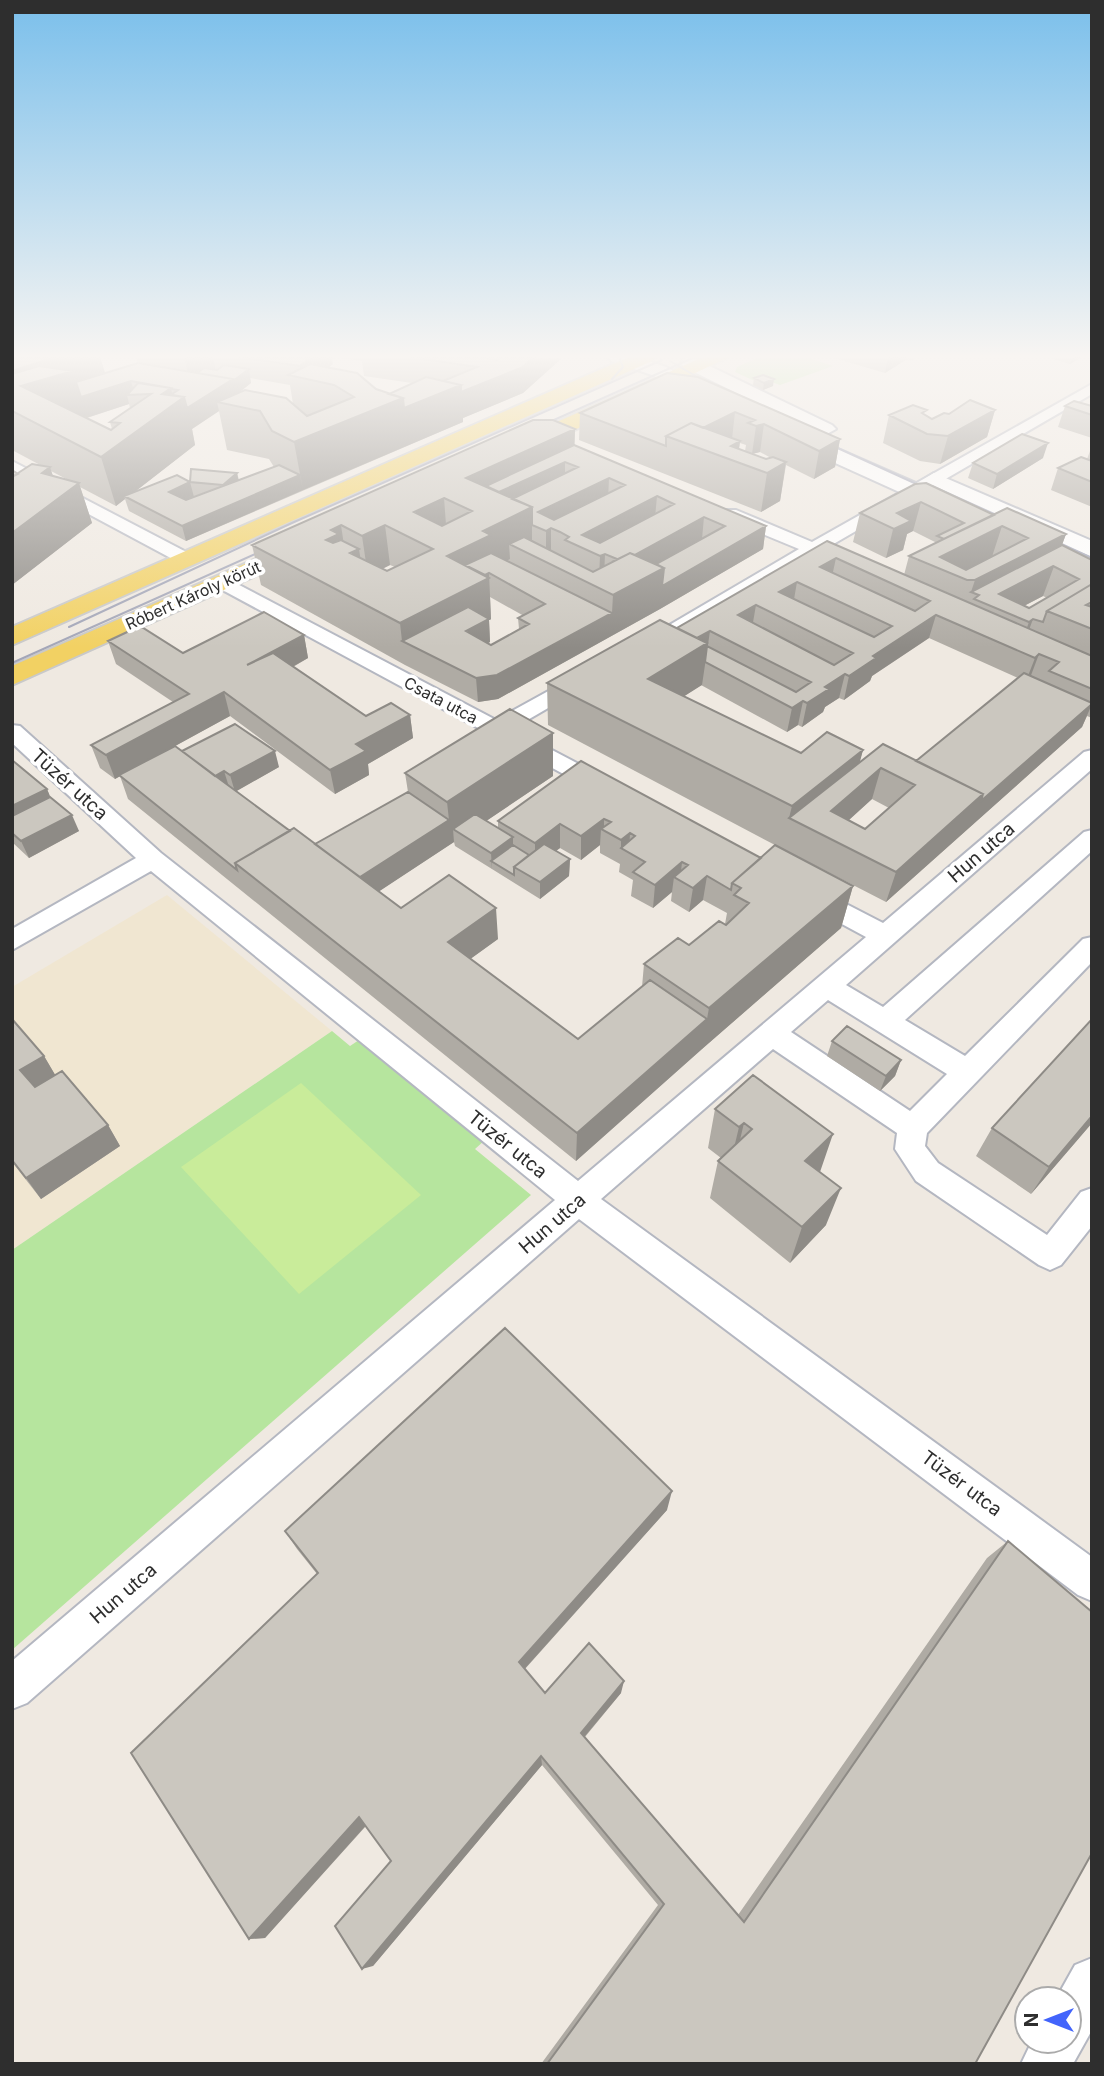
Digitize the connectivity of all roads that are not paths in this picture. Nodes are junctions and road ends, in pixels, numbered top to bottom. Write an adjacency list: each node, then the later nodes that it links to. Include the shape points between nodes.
1 (420, 454): 11 (main road, Róbert Károly körút)
2 (847, 454): 6 (main road)
3 (864, 454): 6 (main road)
4 (978, 454): 6 (street)
5 (12, 466): 11 (street)
6 (924, 485): 9 (street); 10 (main road); 12 (main road)
7 (715, 508): 9 (street)
8 (333, 532): 13 (main road, Róbert Károly körút)
9 (814, 549): 15 (street)
10 (1092, 550)
11 (186, 559): 14 (main road, Róbert Károly körút)
12 (1092, 571)
13 (222, 582): 17 (main road, Róbert Károly körút); 18 (street, Csata utca)
14 (12, 637)
15 (626, 656)
16 (591, 676): 18 (street)
17 (12, 677)
18 (496, 729): 21 (street, Csata utca)
19 (12, 731): 23 (street, Tüzér utca)
20 (1092, 757): 25 (street, Hun utca)
21 (630, 800)
22 (1092, 838): 29 (street)
23 (152, 859): 26 (street); 33 (street, Tüzér utca)
24 (787, 883): 25 (street)
25 (884, 935): 28 (street, Hun utca)
26 (12, 941)
27 (1092, 946): 31 (street)
28 (826, 986): 29 (street); 30 (street, Hun utca)
29 (885, 1021): 31 (street)
30 (771, 1033): 32 (street); 33 (street, Hun utca)
31 (968, 1072): 32 (street)
32 (912, 1128): 34 (street, via 910,1149 927,1172 1050,1255)
33 (578, 1200): 35 (street, Tüzér utca); 36 (street, Hun utca)
34 (1092, 1202)
35 (1092, 1581)
36 (12, 1688)
37 (1092, 1982): 38 (street)
38 (1083, 1998)

